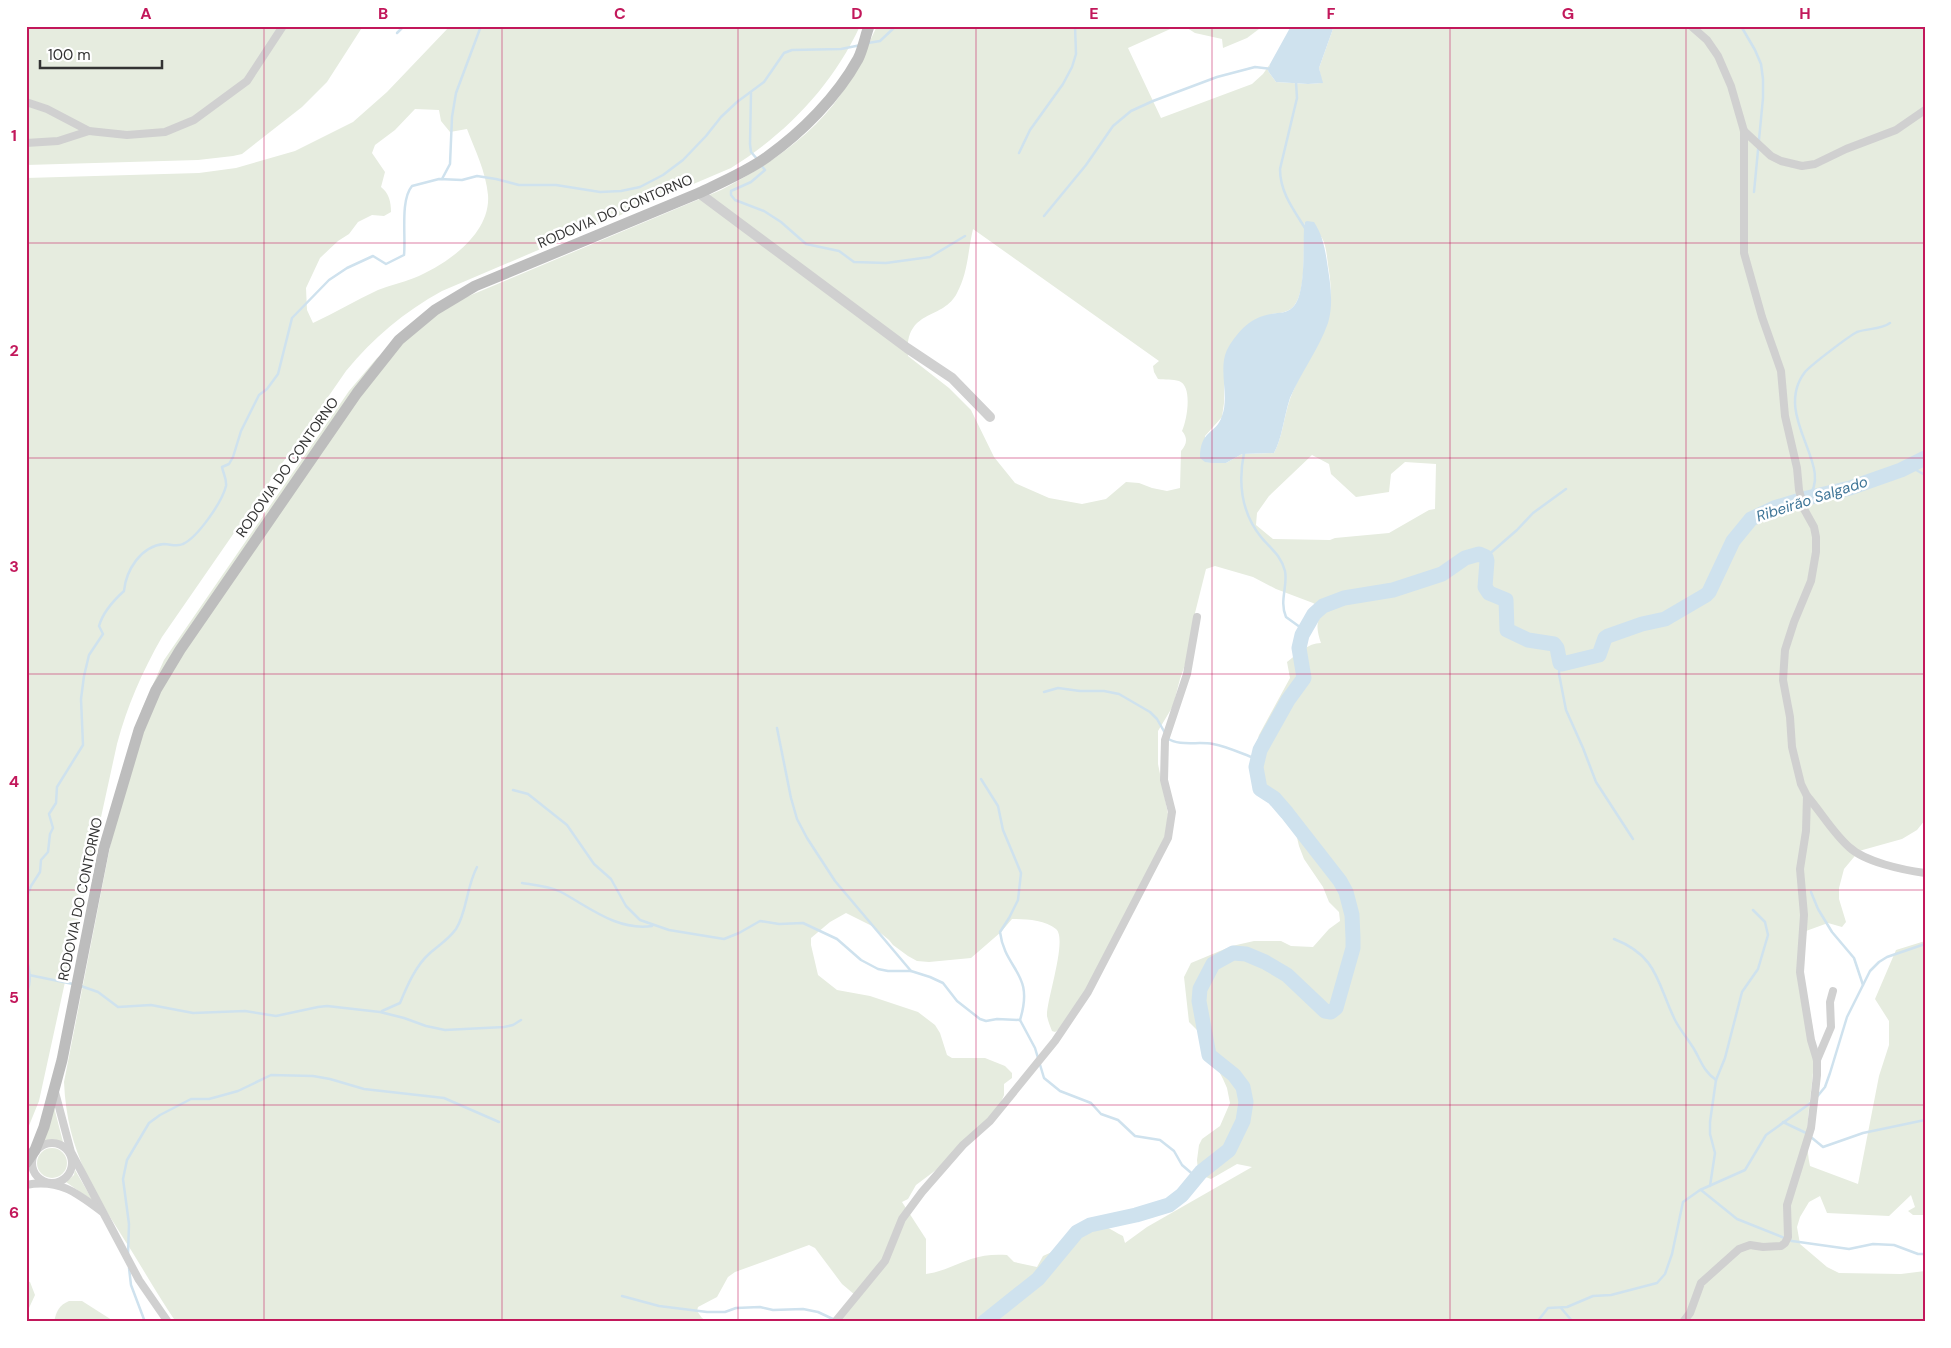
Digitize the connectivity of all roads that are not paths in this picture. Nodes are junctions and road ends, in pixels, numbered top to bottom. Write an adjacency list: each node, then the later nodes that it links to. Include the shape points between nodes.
1 (283, 26): 6 (street, via 247,81 194,120 165,132 127,135)
2 (869, 26): 9 (main road, RODOVIA DO CONTORNO, via 858,58 806,125 767,157)
3 (1691, 26): 7 (street, via 1707,40 1718,56)
4 (26, 102): 6 (street)
5 (1925, 110): 7 (street, via 1896,130 1815,164 1802,166 1772,156)
6 (89, 131): 8 (street, via 58,141)
7 (1744, 131): 12 (street, via 1744,253 1781,371 1785,416 1798,468 1799,490 1804,509 1814,527 1816,552 1811,581 1785,650 1783,680 1792,747)
8 (26, 143)
9 (699, 193): 10 (street, via 952,378); 16 (main road, RODOVIA DO CONTORNO, via 475,286 435,310 399,340 357,393 180,650 139,730 104,848)
10 (990, 417)
11 (1197, 617): 24 (street, via 1187,674 1165,740 1164,780 1172,812 1168,838 1088,992 1055,1041 990,1121 963,1145 922,1192 902,1219 884,1262)
12 (1807, 796): 13 (street, via 1856,852 1898,868); 15 (street, via 1800,868 1804,915 1800,972)
13 (1925, 873)
14 (1832, 991): 15 (street, via 1831,1027)
15 (1817, 1060): 25 (street, via 1811,1128 1787,1205 1788,1237 1785,1243 1781,1246 1750,1245 1739,1249 1701,1282 1690,1313)
16 (54, 1088): 17 (main road, RODOVIA DO CONTORNO); 18 (street)
17 (35, 1150): 18 (street, via 54,1143); 19 (main road, RODOVIA DO CONTORNO); 20 (street, via 32,1168 39,1178)
18 (71, 1152): 20 (street, via 70,1172 62,1181); 22 (street)
19 (26, 1163)
20 (49, 1183): 21 (street); 22 (street, via 78,1193)
21 (26, 1185)
22 (105, 1213): 23 (street, via 139,1280)
23 (168, 1322)
24 (835, 1322)
25 (1683, 1322)

